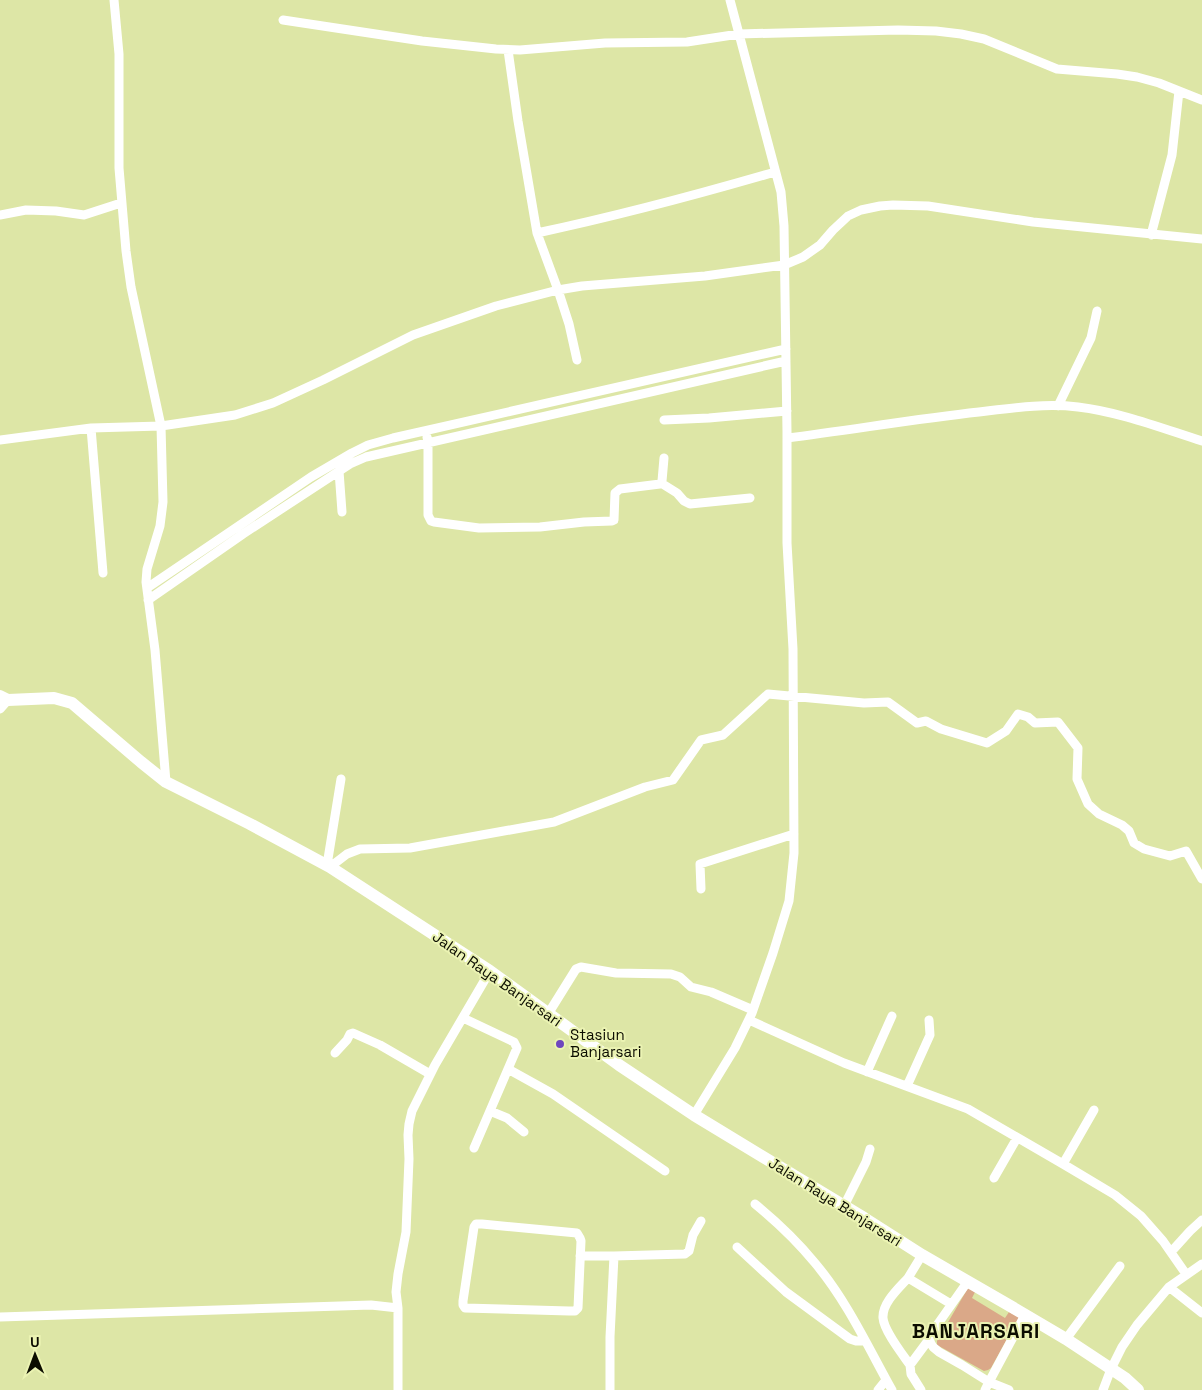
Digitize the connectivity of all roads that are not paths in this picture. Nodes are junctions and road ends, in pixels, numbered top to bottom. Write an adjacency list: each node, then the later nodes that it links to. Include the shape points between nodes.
1 (114, 0): 9 (street, via 119,46)
2 (730, 0): 4 (street)
3 (283, 20): 5 (street)
4 (739, 34): 5 (street, via 687,42 605,43); 6 (street, via 898,30 961,34 984,39 1057,69 1137,77); 8 (street)
5 (508, 50): 11 (street)
6 (1179, 90): 7 (street); 12 (street, via 1172,155)
7 (1202, 100)
8 (775, 172): 11 (street, via 587,223); 14 (street, via 781,192)
9 (121, 203): 10 (street, via 84,215 26,210); 24 (street, via 131,286)
10 (0, 215)
11 (537, 233): 15 (street)
12 (1151, 235): 13 (street); 14 (street, via 928,206 880,206 848,216 820,245)
13 (1202, 239)
14 (784, 266): 15 (street); 17 (street)
15 (558, 290): 18 (street); 24 (street, via 496,306 413,336 273,403 235,415)
16 (1097, 311): 21 (street, via 1091,338)
17 (786, 349): 19 (street); 20 (street)
18 (577, 360)
19 (786, 361): 20 (street); 22 (street)
20 (687, 377): 26 (street)
21 (1058, 406): 27 (street, via 942,416); 29 (street, via 1121,415)
22 (787, 411): 23 (street); 27 (street)
23 (664, 420)
24 (161, 426): 25 (street); 38 (street, via 163,502 160,526 147,569)
25 (91, 428): 28 (street); 37 (street)
26 (426, 435): 31 (street, via 394,444 368,446); 33 (street, via 428,515 434,522 479,528 612,521 617,491)
27 (787, 438): 39 (street)
28 (0, 440)
29 (1202, 441)
30 (664, 458): 33 (street)
31 (348, 461): 32 (street); 35 (street, via 311,477)
32 (339, 471): 35 (street); 36 (street)
33 (661, 483): 34 (street, via 690,504)
34 (750, 498)
35 (287, 500): 38 (street)
36 (342, 512)
37 (102, 573)
38 (147, 593): 42 (street)
39 (793, 696): 43 (street); 44 (street, via 768,694 723,735 701,740 673,780 645,787 554,822 410,848 360,849); 45 (street, via 864,703 888,702 917,723 926,721 987,744 1006,731 1018,714 1036,723 1058,722 1078,748 1077,779 1088,804 1099,814 1122,825 1134,843 1144,848 1170,856 1186,851)
40 (3, 702): 42 (highway, Jalan Raya Banjarsari, via 54,698 72,703)
41 (341, 779): 44 (street)
42 (166, 782): 44 (highway, Jalan Raya Banjarsari)
43 (794, 834): 46 (street, via 700,864); 48 (street, via 788,900)
44 (329, 866): 47 (highway, Jalan Raya Banjarsari)
45 (1202, 878)
46 (700, 889)
47 (490, 971): 49 (highway, Jalan Raya Banjarsari); 51 (street)
48 (753, 1010): 49 (street, via 711,992 691,988 676,975 616,973 581,967 576,969); 52 (street)
49 (548, 1014): 61 (highway, Jalan Raya Banjarsari)
50 (892, 1016): 56 (street)
51 (463, 1018): 55 (street, via 514,1042 517,1048); 57 (street)
52 (749, 1020): 56 (street); 61 (street)
53 (929, 1020): 58 (street, via 930,1036)
54 (335, 1053): 57 (street, via 353,1033)
55 (509, 1069): 60 (street); 67 (street, via 553,1094)
56 (868, 1072): 58 (street)
57 (430, 1074): 85 (street, via 408,1124 410,1158 406,1232 396,1292)
58 (907, 1086): 63 (street, via 968,1109)
59 (1094, 1110): 66 (street)
60 (490, 1111): 62 (street, via 507,1118); 64 (street)
61 (694, 1115): 70 (highway, Jalan Raya Banjarsari)
62 (524, 1132)
63 (1017, 1138): 66 (street); 68 (street)
64 (474, 1148)
65 (870, 1149): 70 (street)
66 (1063, 1164): 74 (street, via 1141,1216)
67 (664, 1171)
68 (994, 1178)
69 (756, 1204): 91 (street, via 816,1264)
70 (844, 1206): 75 (highway, Jalan Raya Banjarsari)
71 (1202, 1220): 74 (street)
72 (701, 1221): 77 (street, via 685,1254)
73 (737, 1247): 91 (street, via 801,1303 850,1338)
74 (1171, 1252): 80 (street)
75 (922, 1255): 81 (street); 82 (highway, Jalan Raya Banjarsari)
76 (580, 1256): 76 (street, via 577,1233 478,1224 474,1227 462,1305 465,1308 574,1311 578,1308); 77 (street)
77 (614, 1256): 97 (street)
78 (1120, 1266): 90 (street)
79 (1200, 1268): 80 (street)
80 (1186, 1274): 83 (street)
81 (908, 1278): 84 (street); 92 (street, via 890,1300 883,1318 887,1330)
82 (968, 1281): 84 (street); 87 (highway, Jalan Raya Banjarsari)
83 (1169, 1286): 86 (street); 93 (street, via 1137,1325)
84 (951, 1304): 89 (street)
85 (398, 1308): 88 (street, via 371,1305); 96 (street)
86 (1202, 1313)
87 (1025, 1314): 90 (highway, Jalan Raya Banjarsari); 95 (street)
88 (0, 1317)
89 (930, 1338): 92 (street); 95 (street, via 933,1347 962,1364)
90 (1066, 1339): 93 (highway, Jalan Raya Banjarsari)
91 (865, 1341): 94 (street)
92 (910, 1365): 100 (street, via 910,1374)
93 (1111, 1368): 102 (street); 103 (highway, Jalan Raya Banjarsari)
94 (886, 1380): 98 (street); 99 (street)
95 (987, 1386): 101 (street)
96 (398, 1390)
97 (610, 1390)
98 (878, 1390)
99 (892, 1390)
100 (921, 1390)
101 (1009, 1390)
102 (1102, 1390)
103 (1138, 1390)

